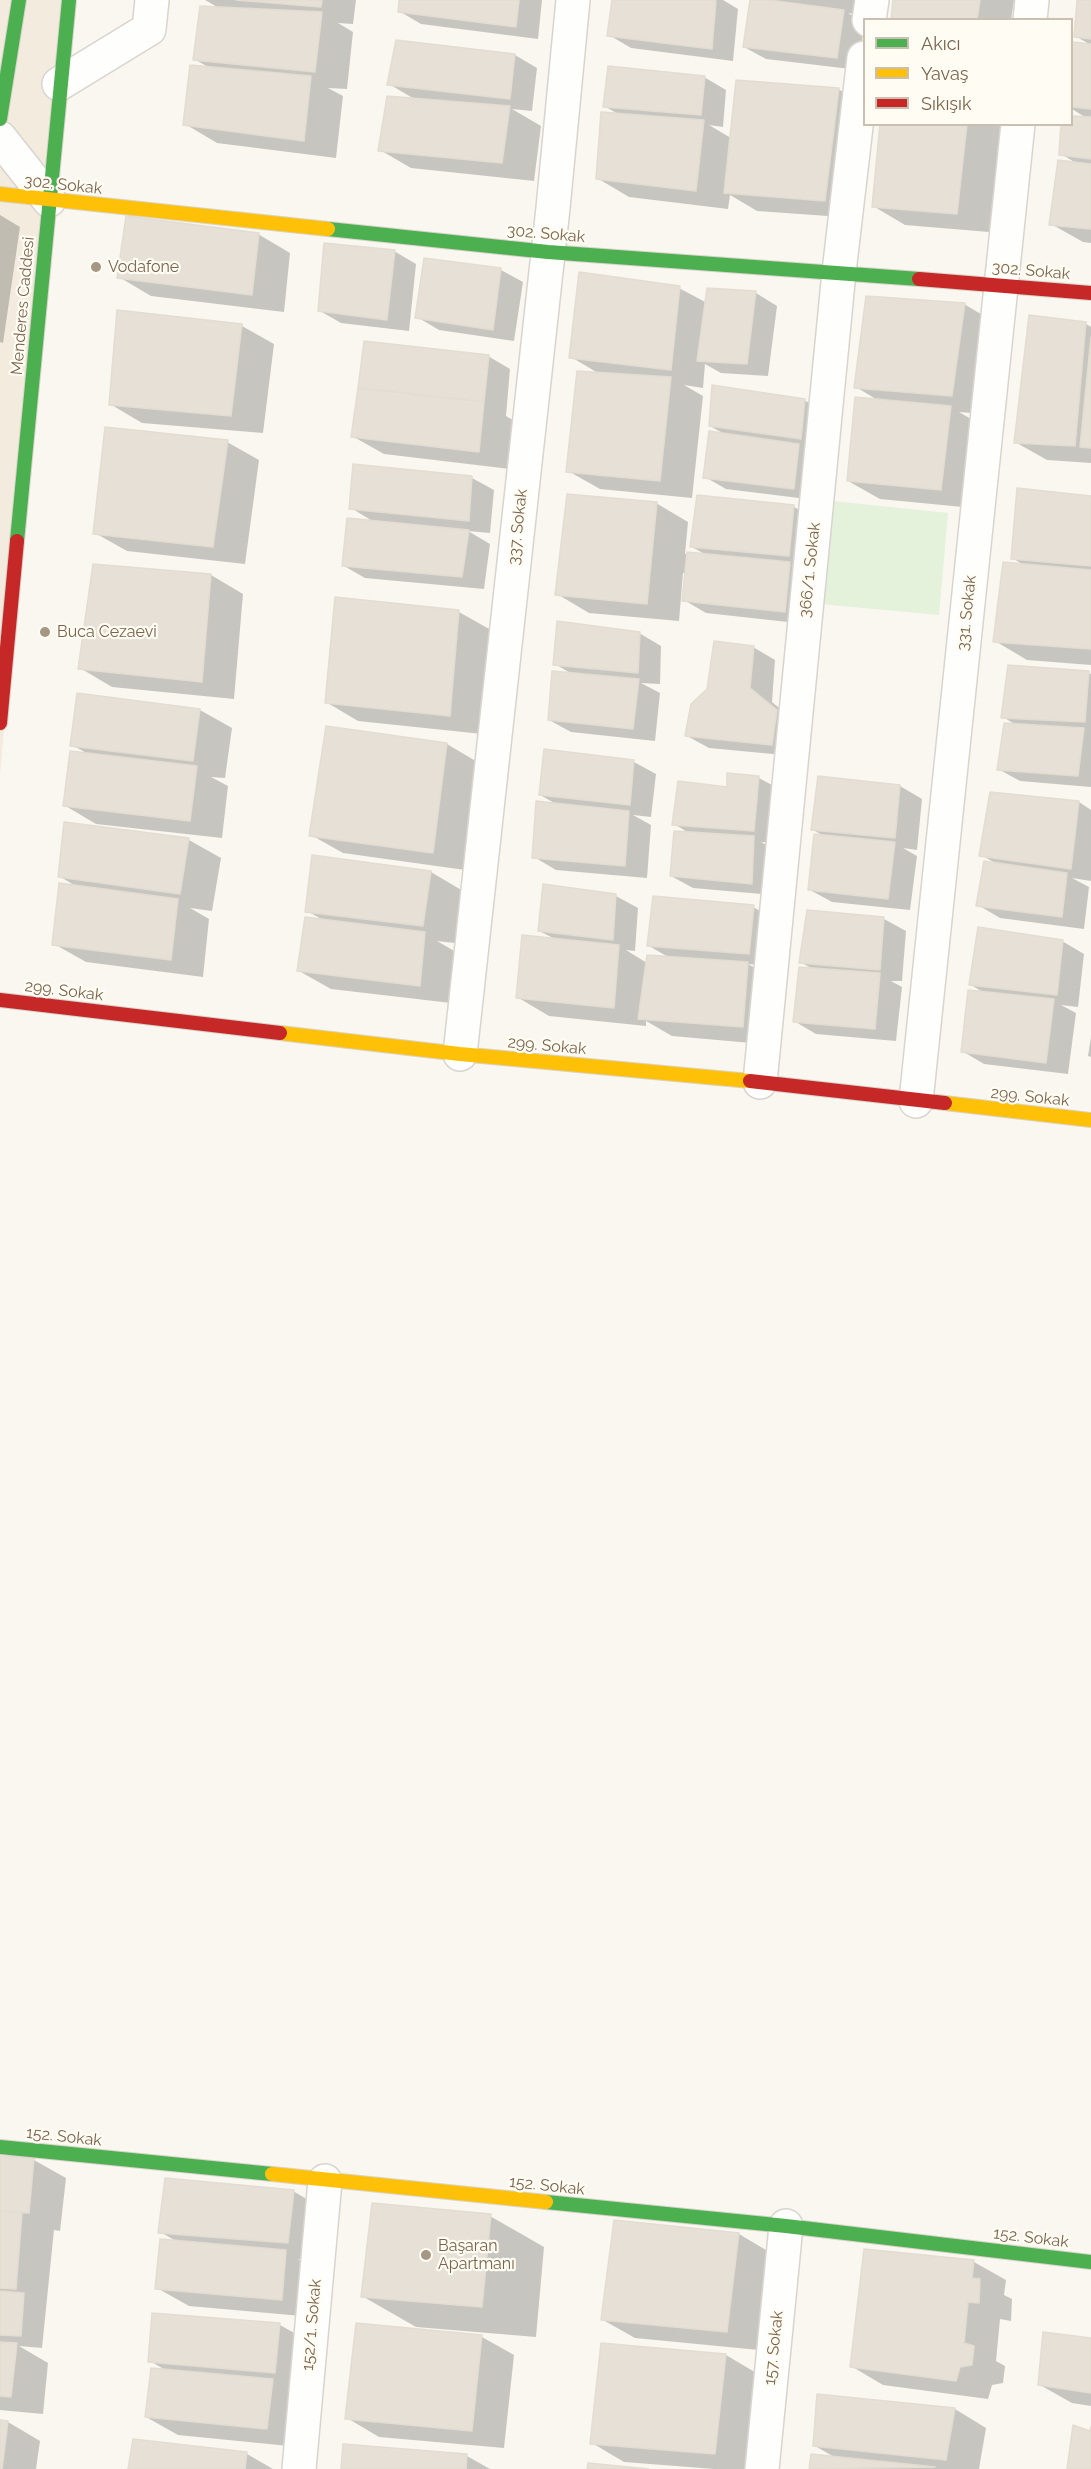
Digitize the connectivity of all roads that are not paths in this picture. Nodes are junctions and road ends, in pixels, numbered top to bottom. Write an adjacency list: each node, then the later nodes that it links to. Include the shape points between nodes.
1 (19, 0): 11 (street)
2 (69, 0): 10 (street, Menderes Caddesi)
3 (152, 0): 10 (street, via 149,28)
4 (573, 0): 16 (street, 337. Sokak)
5 (872, 0): 7 (street)
6 (1032, 0): 8 (street)
7 (869, 18)
8 (1030, 18)
9 (863, 67): 17 (street, 366/1. Sokak)
10 (59, 84): 15 (street, Menderes Caddesi)
11 (0, 118)
12 (1018, 126): 18 (street, 331. Sokak)
13 (0, 138): 15 (street)
14 (0, 194): 15 (street, 302. Sokak)
15 (49, 200): 16 (street, 302. Sokak); 20 (street, Menderes Caddesi)
16 (548, 252): 17 (street, 302. Sokak); 22 (street, 337. Sokak)
17 (839, 272): 18 (street, 302. Sokak); 23 (street, 366/1. Sokak)
18 (1001, 285): 19 (street, 302. Sokak); 24 (street, 331. Sokak)
19 (1091, 293)
20 (0, 723)
21 (0, 1000): 22 (street, 299. Sokak)
22 (460, 1054): 23 (street, 299. Sokak)
23 (760, 1082): 24 (street, 299. Sokak)
24 (916, 1101): 25 (street, 299. Sokak)
25 (1091, 1120)
26 (0, 2147): 27 (street, 152. Sokak)
27 (325, 2181): 28 (street, 152. Sokak); 30 (street, 152/1. Sokak)
28 (786, 2226): 29 (street, 152. Sokak); 31 (street, 157. Sokak)
29 (1091, 2262)
30 (299, 2469)
31 (762, 2469)

